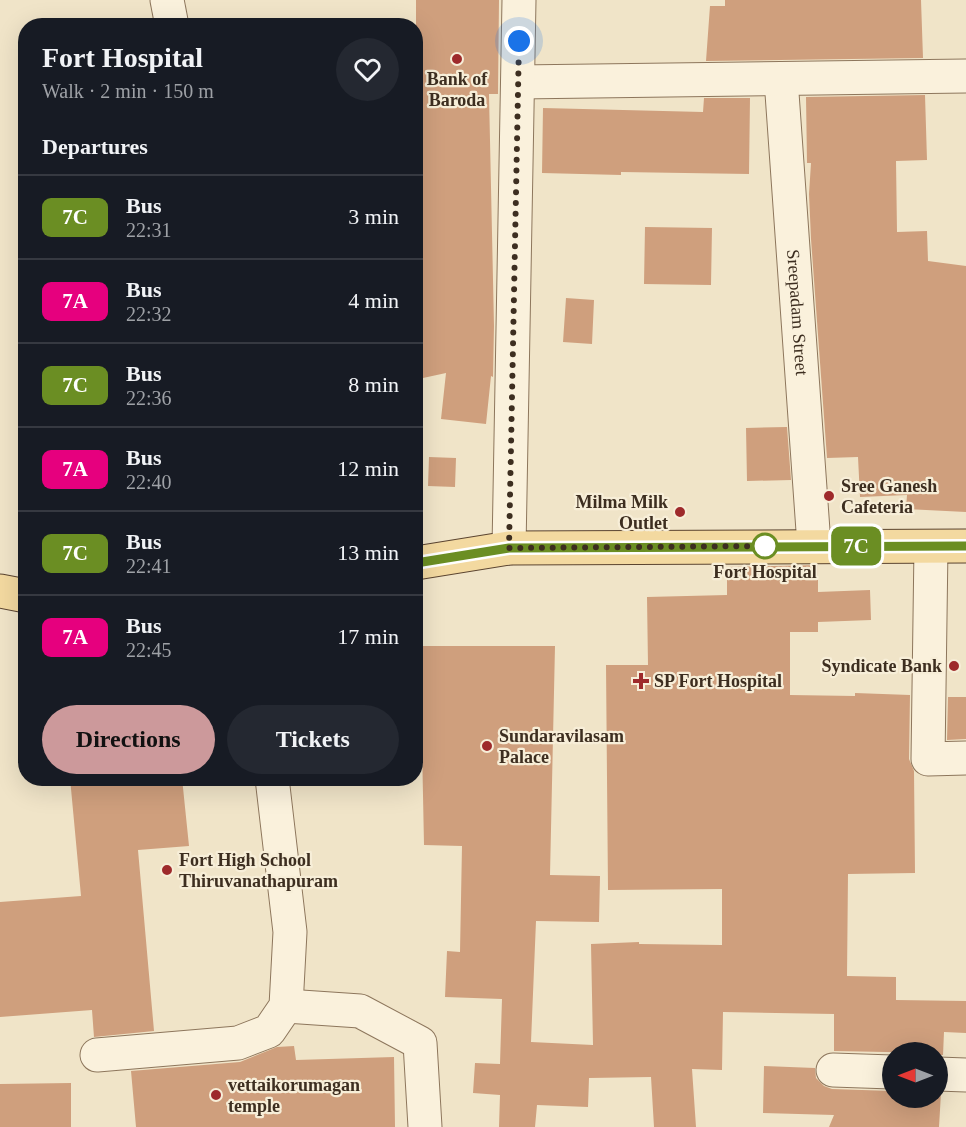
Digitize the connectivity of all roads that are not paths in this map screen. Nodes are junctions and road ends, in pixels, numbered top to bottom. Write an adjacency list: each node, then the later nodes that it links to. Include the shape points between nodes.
1 (167, 0): 3 (street)
2 (519, 0): 6 (street)
3 (170, 18)
4 (966, 76): 5 (street)
5 (781, 79): 6 (street); 7 (street, Sreepadam Street)
6 (518, 82): 10 (street)
7 (814, 545): 9 (main road); 10 (main road)
8 (966, 546): 9 (main road)
9 (931, 547): 14 (street, via 928,759)
10 (509, 548): 11 (main road)
11 (423, 562)
12 (0, 592): 13 (main road)
13 (18, 595)
14 (966, 758)
15 (273, 786): 16 (street, via 290,932)
16 (286, 1006): 17 (street, via 270,1032 238,1043); 22 (street, via 360,1011 420,1043)
17 (97, 1055)
18 (833, 1070): 19 (street)
19 (882, 1072)
20 (948, 1074): 21 (street)
21 (966, 1075)
22 (426, 1127)

